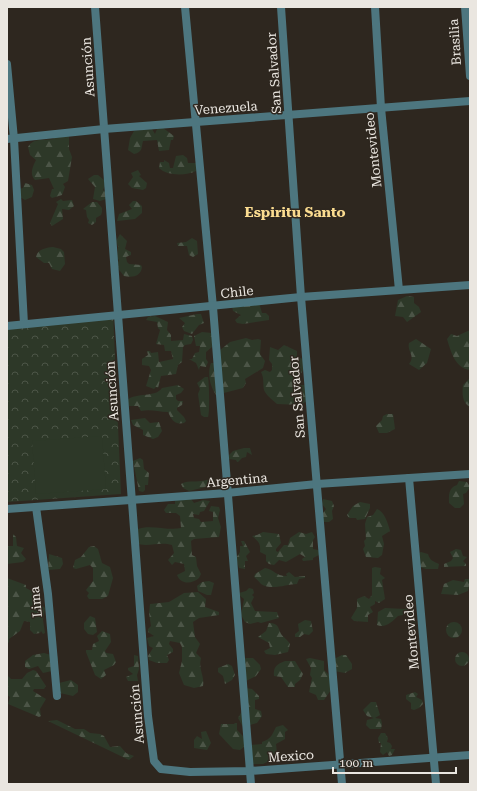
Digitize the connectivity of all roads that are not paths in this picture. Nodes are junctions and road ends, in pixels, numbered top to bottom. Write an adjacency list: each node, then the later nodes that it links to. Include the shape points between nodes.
1 (95, 7): 12 (street, Asunción)
2 (185, 7): 11 (street)
3 (281, 7): 10 (street, San Salvador)
4 (375, 7): 9 (street, Montevideo)
5 (467, 10): 7 (street, Brasilia)
6 (7, 64): 13 (street)
7 (470, 76)
8 (470, 101): 9 (street, Venezuela)
9 (381, 108): 10 (street, Venezuela); 15 (street, Montevideo)
10 (289, 116): 11 (street, Venezuela); 16 (street, San Salvador)
11 (195, 122): 12 (street, Venezuela); 17 (street)
12 (104, 129): 13 (street, Venezuela); 18 (street, Asunción)
13 (10, 139): 19 (street)
14 (470, 285): 15 (street, Chile)
15 (399, 290): 16 (street, Chile)
16 (301, 298): 17 (street, Chile); 23 (street, San Salvador)
17 (213, 307): 18 (street, Chile); 24 (street)
18 (118, 314): 19 (street, Chile); 25 (street, Asunción)
19 (24, 324): 20 (street, Chile)
20 (7, 326)
21 (470, 474): 22 (street, Argentina)
22 (409, 478): 23 (street, Argentina); 30 (street, Montevideo)
23 (317, 484): 24 (street, Argentina); 31 (street, San Salvador)
24 (227, 493): 25 (street, Argentina); 33 (street)
25 (132, 500): 26 (street, Argentina); 32 (street, Asunción, via 152,752 154,761)
26 (36, 507): 27 (street, Argentina); 28 (street, Lima, via 48,594)
27 (7, 509)
28 (57, 696)
29 (470, 755): 30 (street, Mexico)
30 (434, 759): 31 (street, Mexico); 36 (street, Montevideo)
31 (341, 764): 33 (street, Mexico); 35 (street, San Salvador)
32 (161, 769): 33 (street, Mexico, via 190,772)
33 (250, 771): 34 (street)
34 (251, 784)
35 (342, 784)
36 (436, 784)

